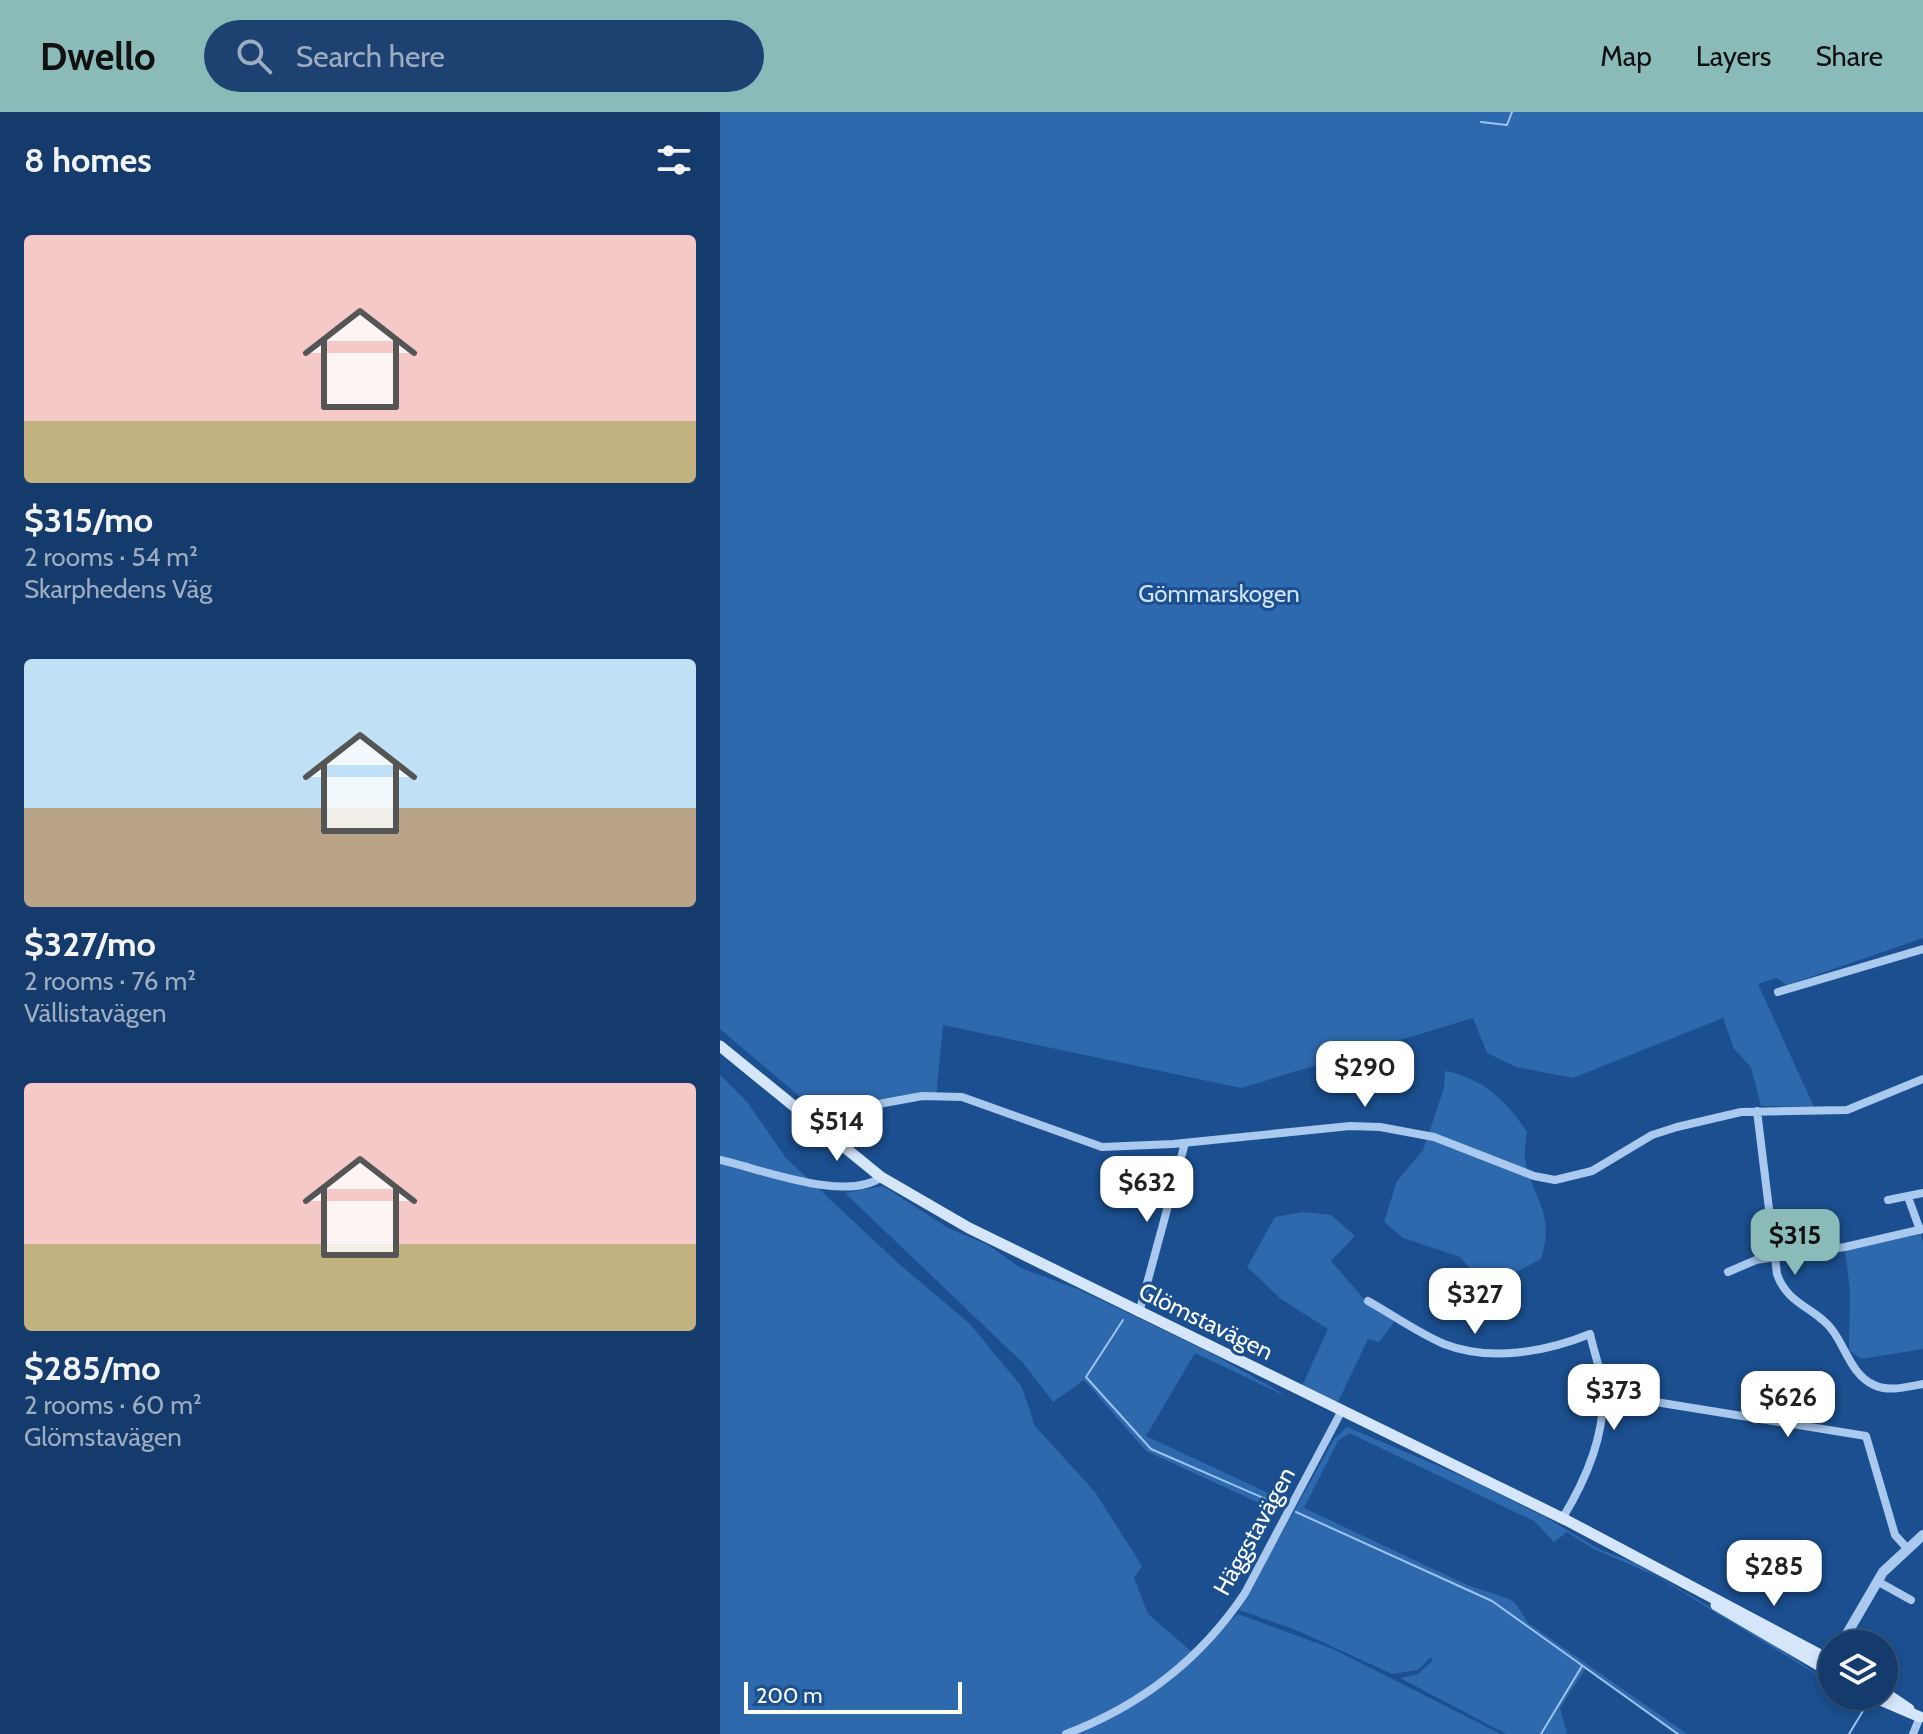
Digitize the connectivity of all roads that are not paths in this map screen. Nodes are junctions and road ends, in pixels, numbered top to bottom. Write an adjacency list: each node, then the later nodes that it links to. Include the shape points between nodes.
1 (1923, 949): 2 (street)
2 (1778, 992)
3 (720, 1046): 6 (main road, Glömstavägen)
4 (1923, 1079): 5 (street, via 1841,1111)
5 (1757, 1111): 7 (street, via 1652,1135 1592,1171 1555,1180 1434,1137 1380,1127); 14 (street)
6 (815, 1122): 7 (street, via 824,1114 947,1096 972,1099 1093,1146); 9 (main road, Glömstavägen)
7 (1185, 1143): 17 (street)
8 (720, 1160): 9 (street, via 839,1187 863,1188)
9 (881, 1177): 17 (main road, Glömstavägen, via 969,1228)
10 (1923, 1193): 11 (street)
11 (1908, 1197): 12 (street); 13 (street)
12 (1888, 1200)
13 (1921, 1230): 14 (street)
14 (1775, 1257): 15 (street); 18 (street, via 1784,1290 1834,1331 1862,1377 1885,1389)
15 (1728, 1272)
16 (1368, 1301): 19 (street, via 1445,1344 1480,1353 1540,1349 1590,1334)
17 (1139, 1313): 20 (main road, Glömstavägen)
18 (1923, 1384)
19 (1603, 1397): 21 (street, via 1589,1466); 23 (street, via 1866,1436 1895,1535)
20 (1341, 1412): 21 (main road, Glömstavägen); 31 (street, Häggstavägen, via 1232,1611 1156,1690)
21 (1562, 1519): 27 (main road, Glömstavägen, via 1699,1593 1744,1611)
22 (1923, 1535): 23 (street)
23 (1906, 1547): 24 (street)
24 (1877, 1581): 25 (street); 26 (street)
25 (1911, 1600)
26 (1849, 1630)
27 (1818, 1657)
28 (1898, 1702): 30 (main road)
29 (1898, 1708): 30 (main road)
30 (1921, 1718): 32 (street)
31 (1066, 1734)
32 (1913, 1734)

